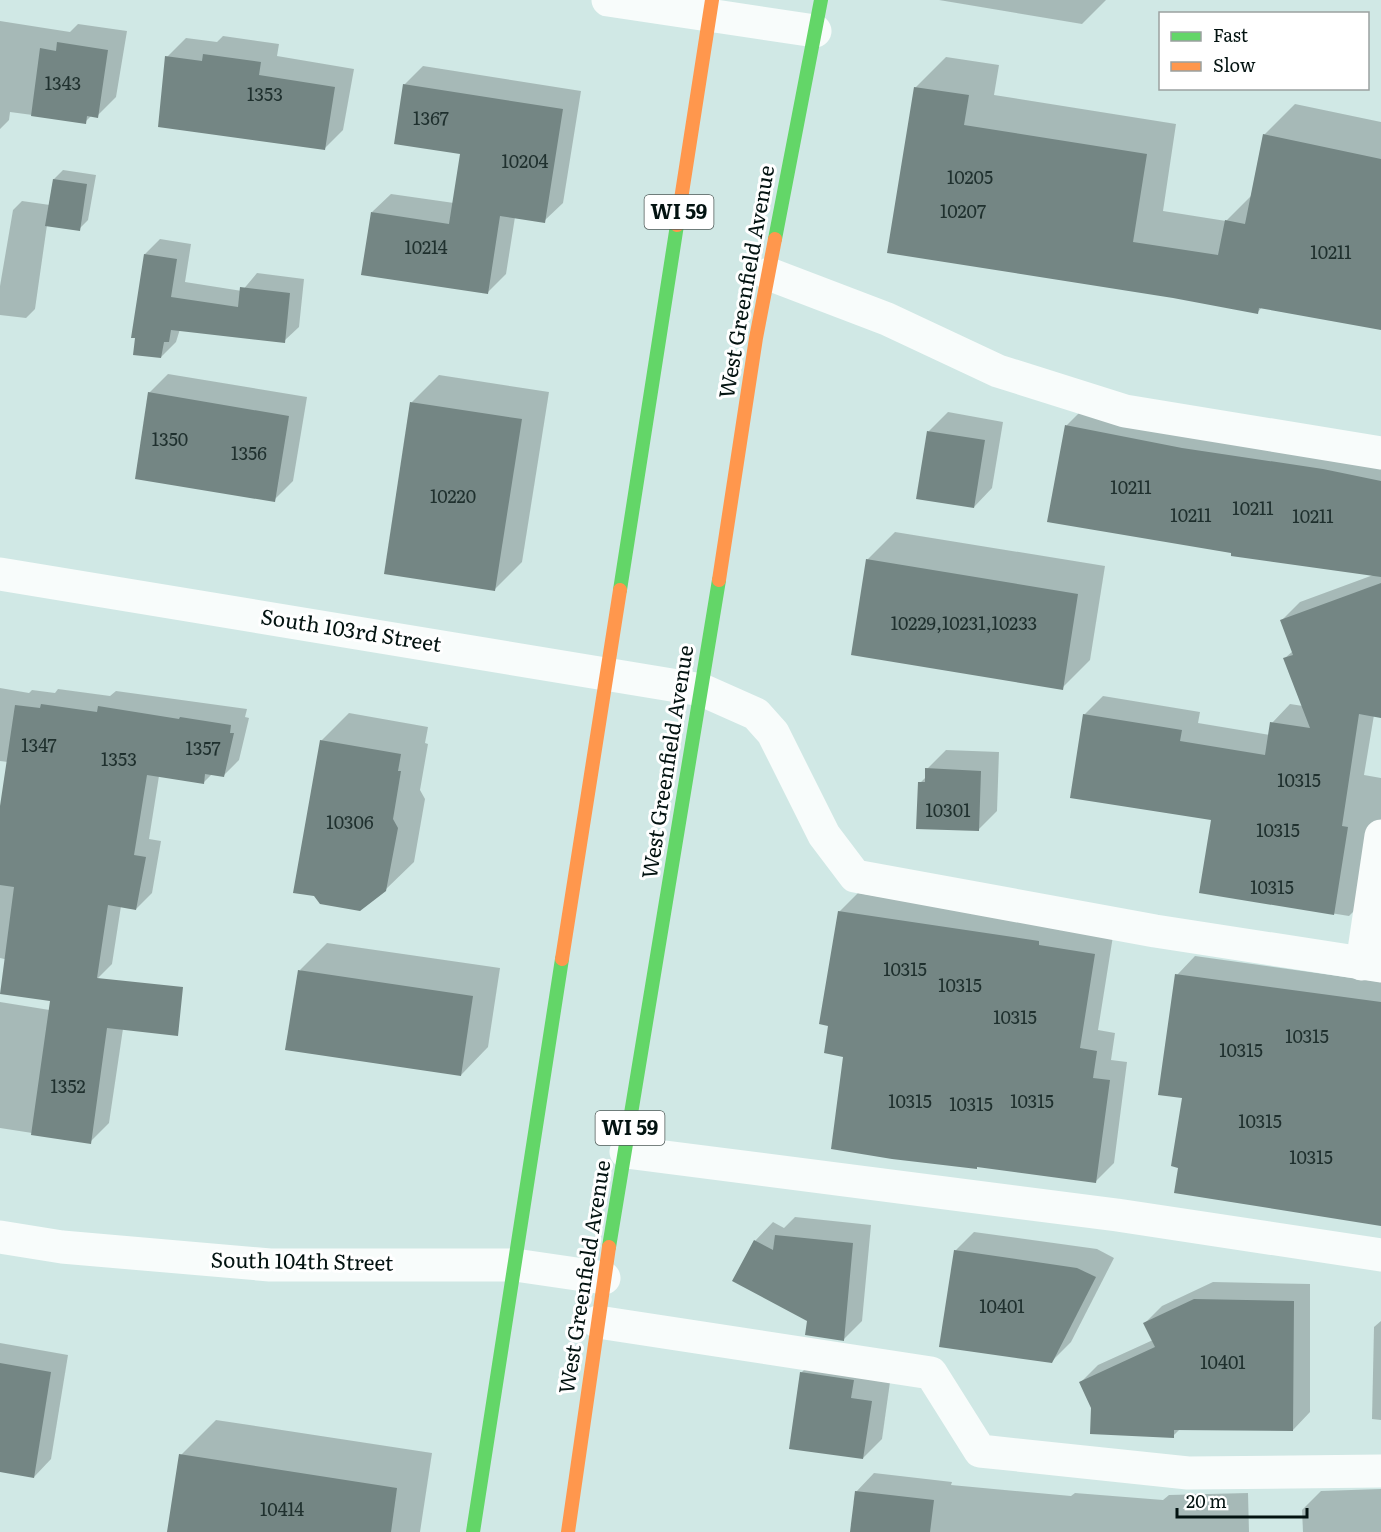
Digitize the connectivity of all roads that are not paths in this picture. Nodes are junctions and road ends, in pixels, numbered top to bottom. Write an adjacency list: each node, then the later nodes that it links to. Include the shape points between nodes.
1 (608, 0): 2 (street)
2 (711, 8): 3 (street); 7 (main road, WI 59)
3 (818, 16): 4 (main road, West Greenfield Avenue / WI 59)
4 (769, 274): 5 (street, via 887,319 998,370 1125,411); 8 (main road, West Greenfield Avenue / WI 59)
5 (1381, 453)
6 (0, 574): 7 (street, South 103rd Street)
7 (607, 674): 8 (street, South 103rd Street); 14 (main road, WI 59)
8 (702, 690): 10 (street, South 103rd Street, via 756,714 773,734 824,835 855,876 1155,931); 11 (main road, West Greenfield Avenue / WI 59)
9 (1381, 836): 10 (street)
10 (1371, 965)
11 (626, 1152): 13 (street, via 1117,1215); 15 (main road, West Greenfield Avenue / WI 59)
12 (0, 1237): 14 (street, South 104th Street, via 62,1247 270,1265)
13 (1381, 1255)
14 (515, 1265): 15 (street, South 104th Street); 18 (main road, WI 59)
15 (604, 1278): 16 (main road, West Greenfield Avenue / WI 59)
16 (598, 1322): 17 (street, via 931,1373 980,1451 1188,1473); 19 (main road, West Greenfield Avenue / WI 59)
17 (1381, 1471)
18 (473, 1532)
19 (568, 1532)

